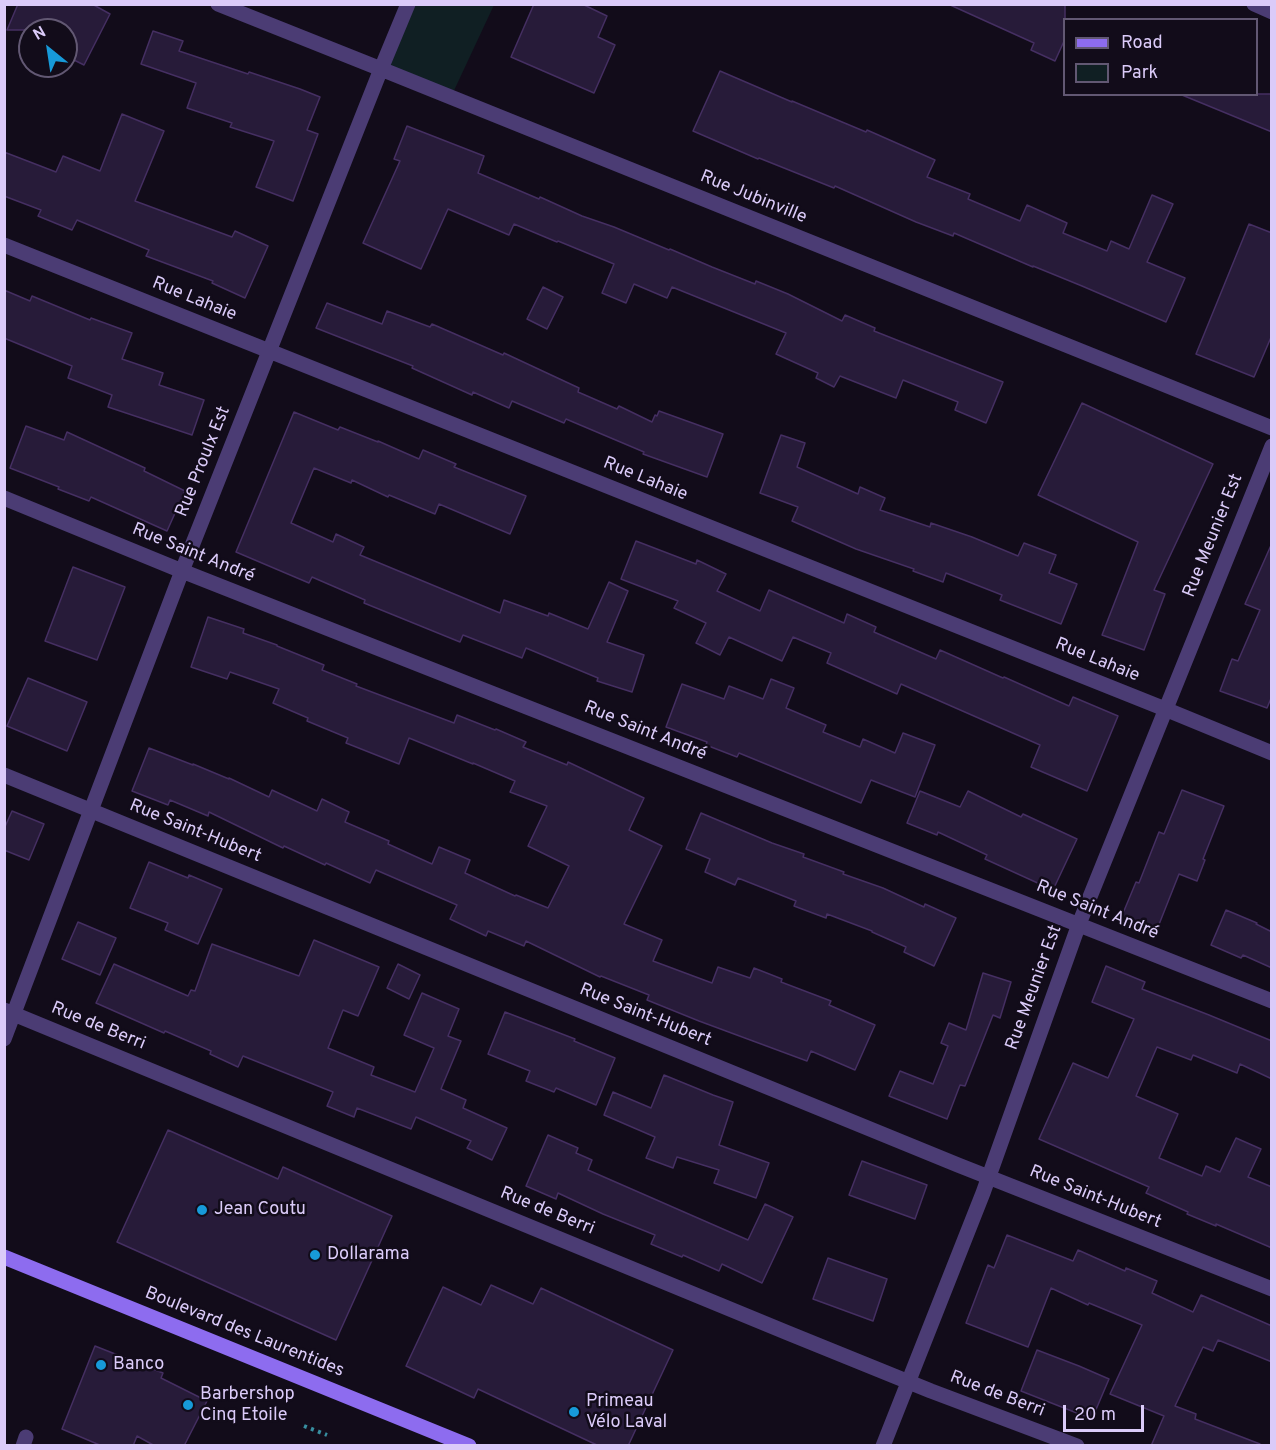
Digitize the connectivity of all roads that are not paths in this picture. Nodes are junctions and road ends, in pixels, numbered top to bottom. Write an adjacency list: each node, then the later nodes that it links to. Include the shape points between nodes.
1 (218, 4): 5 (street, Rue Jubinville)
2 (408, 4): 5 (street, Rue Proulx Est)
3 (1254, 4): 4 (street)
4 (1272, 12)
5 (381, 69): 7 (street, Rue Proulx Est); 8 (street, Rue Jubinville)
6 (4, 245): 7 (street, Rue Lahaie)
7 (270, 351): 11 (street, Rue Proulx Est); 12 (street, Rue Lahaie)
8 (1272, 428)
9 (1272, 446): 12 (street, Rue Meunier Est)
10 (4, 498): 11 (street, Rue Saint André)
11 (182, 571): 15 (street, Rue Proulx Est); 16 (street, Rue Saint André)
12 (1165, 709): 13 (street, Rue Lahaie); 16 (street, Rue Meunier Est)
13 (1272, 753)
14 (4, 775): 15 (street, Rue Saint-Hubert)
15 (90, 810): 18 (street, Rue Proulx Est); 20 (street, Rue Saint-Hubert)
16 (1078, 924): 17 (street, Rue Saint André); 20 (street, Rue Meunier Est)
17 (1272, 1001)
18 (10, 1012): 19 (street, Rue Proulx Est); 23 (street, Rue de Berri)
19 (4, 1039)
20 (989, 1177): 22 (street, Rue Saint-Hubert); 23 (street, Rue Meunier Est)
21 (4, 1257): 24 (main road, Boulevard des Laurentides)
22 (1272, 1289)
23 (909, 1381): 25 (street, Rue Meunier Est); 26 (street, Rue de Berri)
24 (469, 1446)
25 (882, 1446)
26 (1077, 1446)

